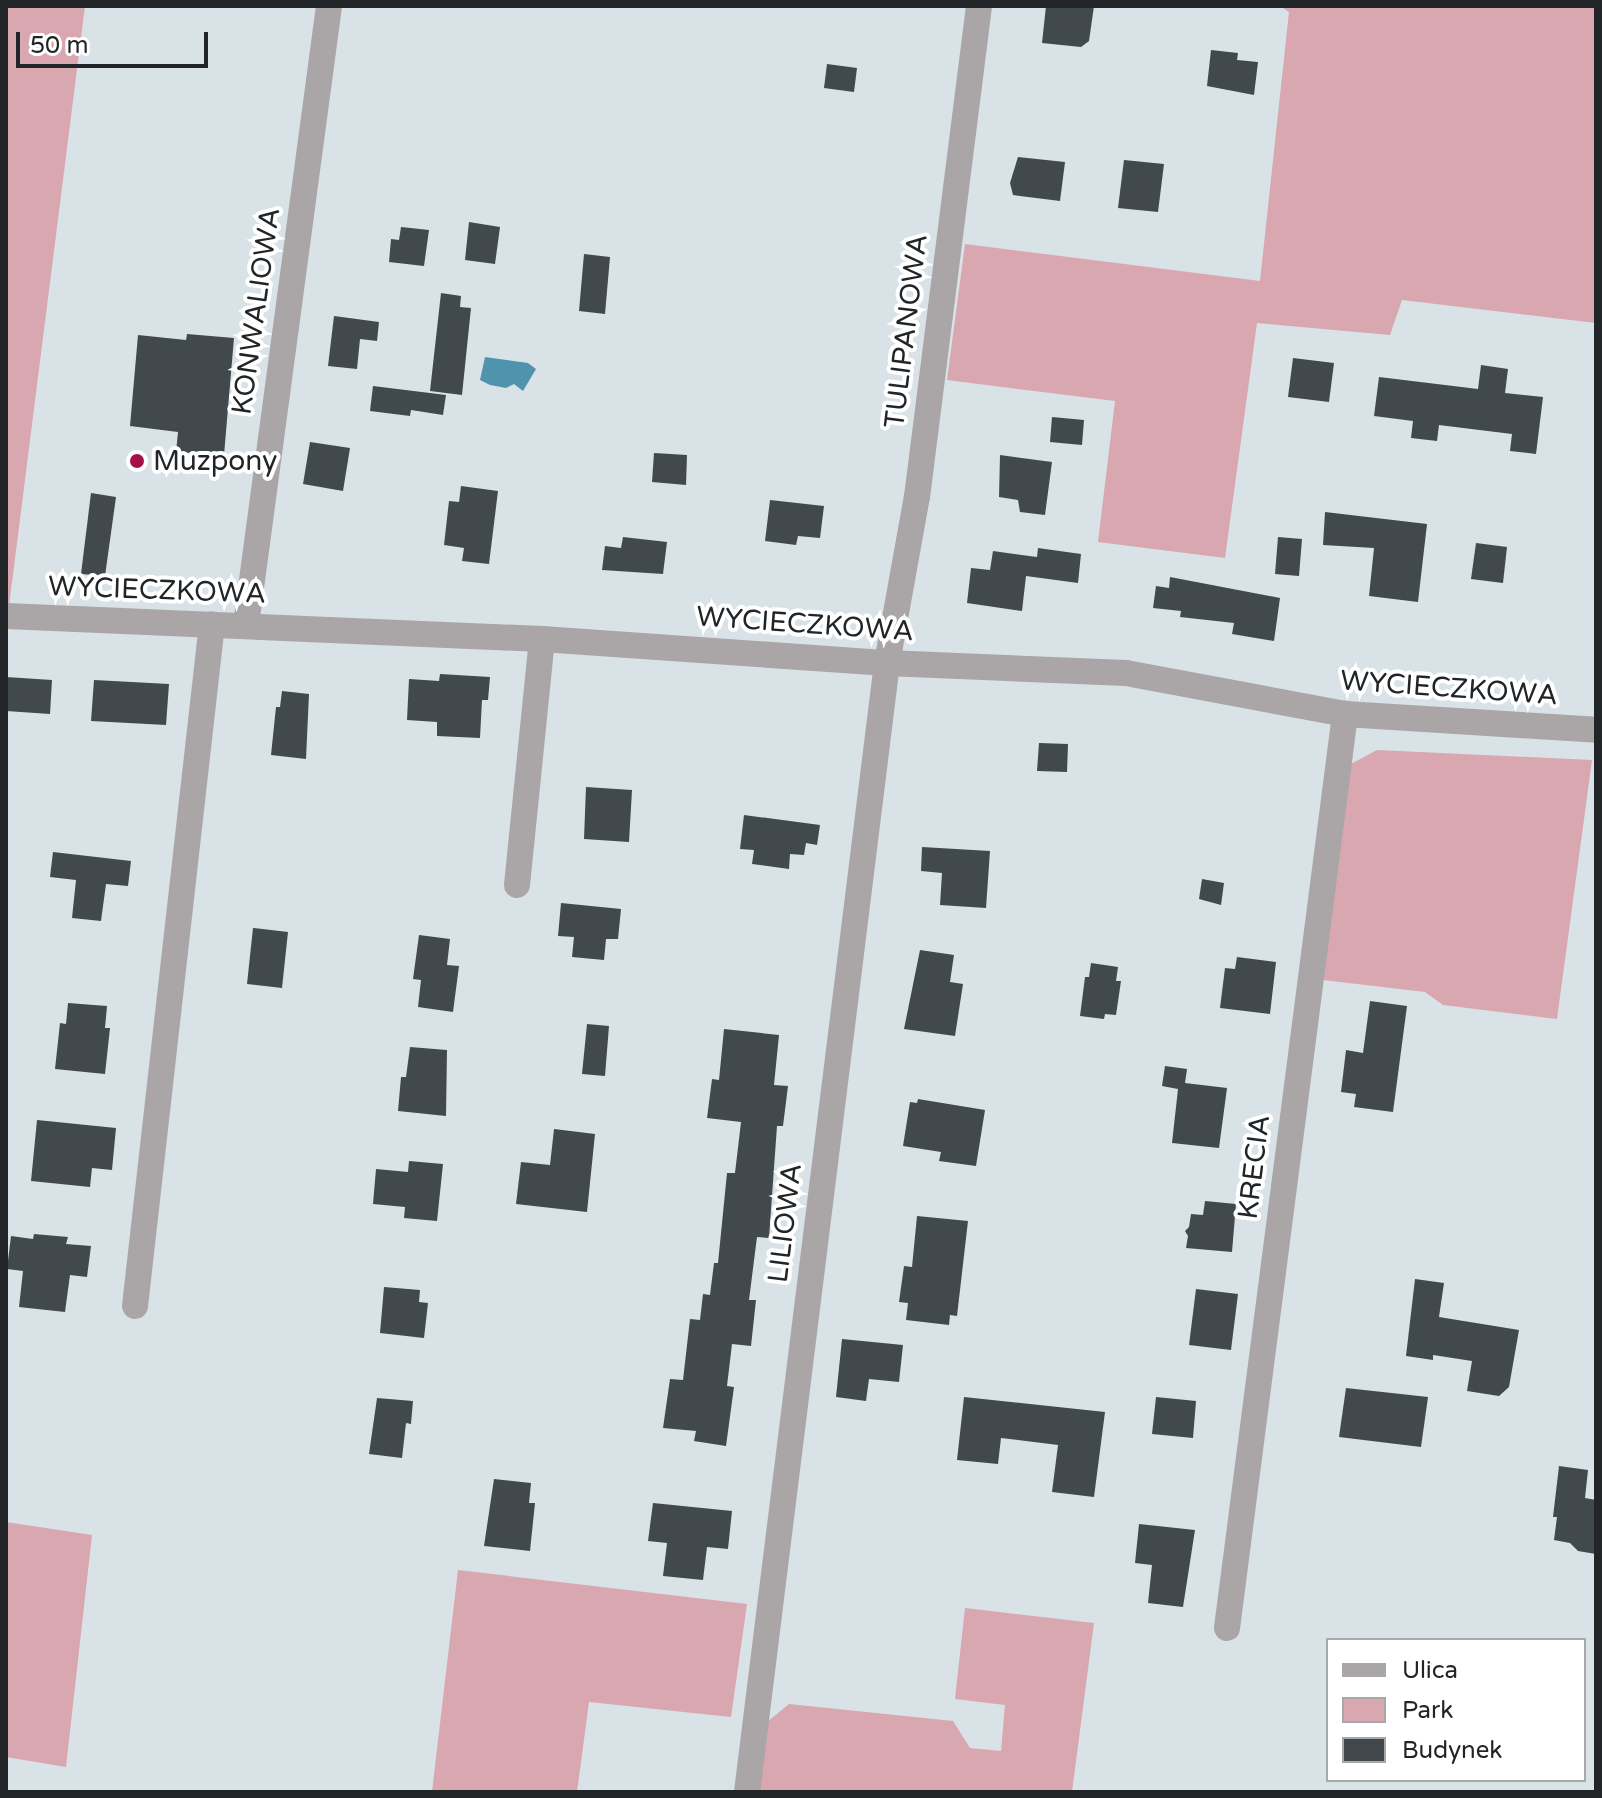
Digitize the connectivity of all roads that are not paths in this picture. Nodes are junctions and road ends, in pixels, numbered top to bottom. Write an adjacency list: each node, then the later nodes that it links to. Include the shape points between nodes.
1 (329, 6): 5 (street, KONWALIOWA)
2 (979, 6): 7 (street, TULIPANOWA, via 917,497)
3 (6, 616): 4 (street, WYCIECZKOWA)
4 (212, 624): 5 (street, WYCIECZKOWA); 11 (street)
5 (246, 625): 6 (street, WYCIECZKOWA)
6 (542, 639): 7 (street, WYCIECZKOWA); 10 (street)
7 (887, 663): 8 (street, WYCIECZKOWA, via 1126,673); 13 (street, LILIOWA)
8 (1345, 714): 9 (street, WYCIECZKOWA); 12 (street, KRECIA)
9 (1596, 730)
10 (517, 885)
11 (135, 1306)
12 (1227, 1628)
13 (747, 1792)

